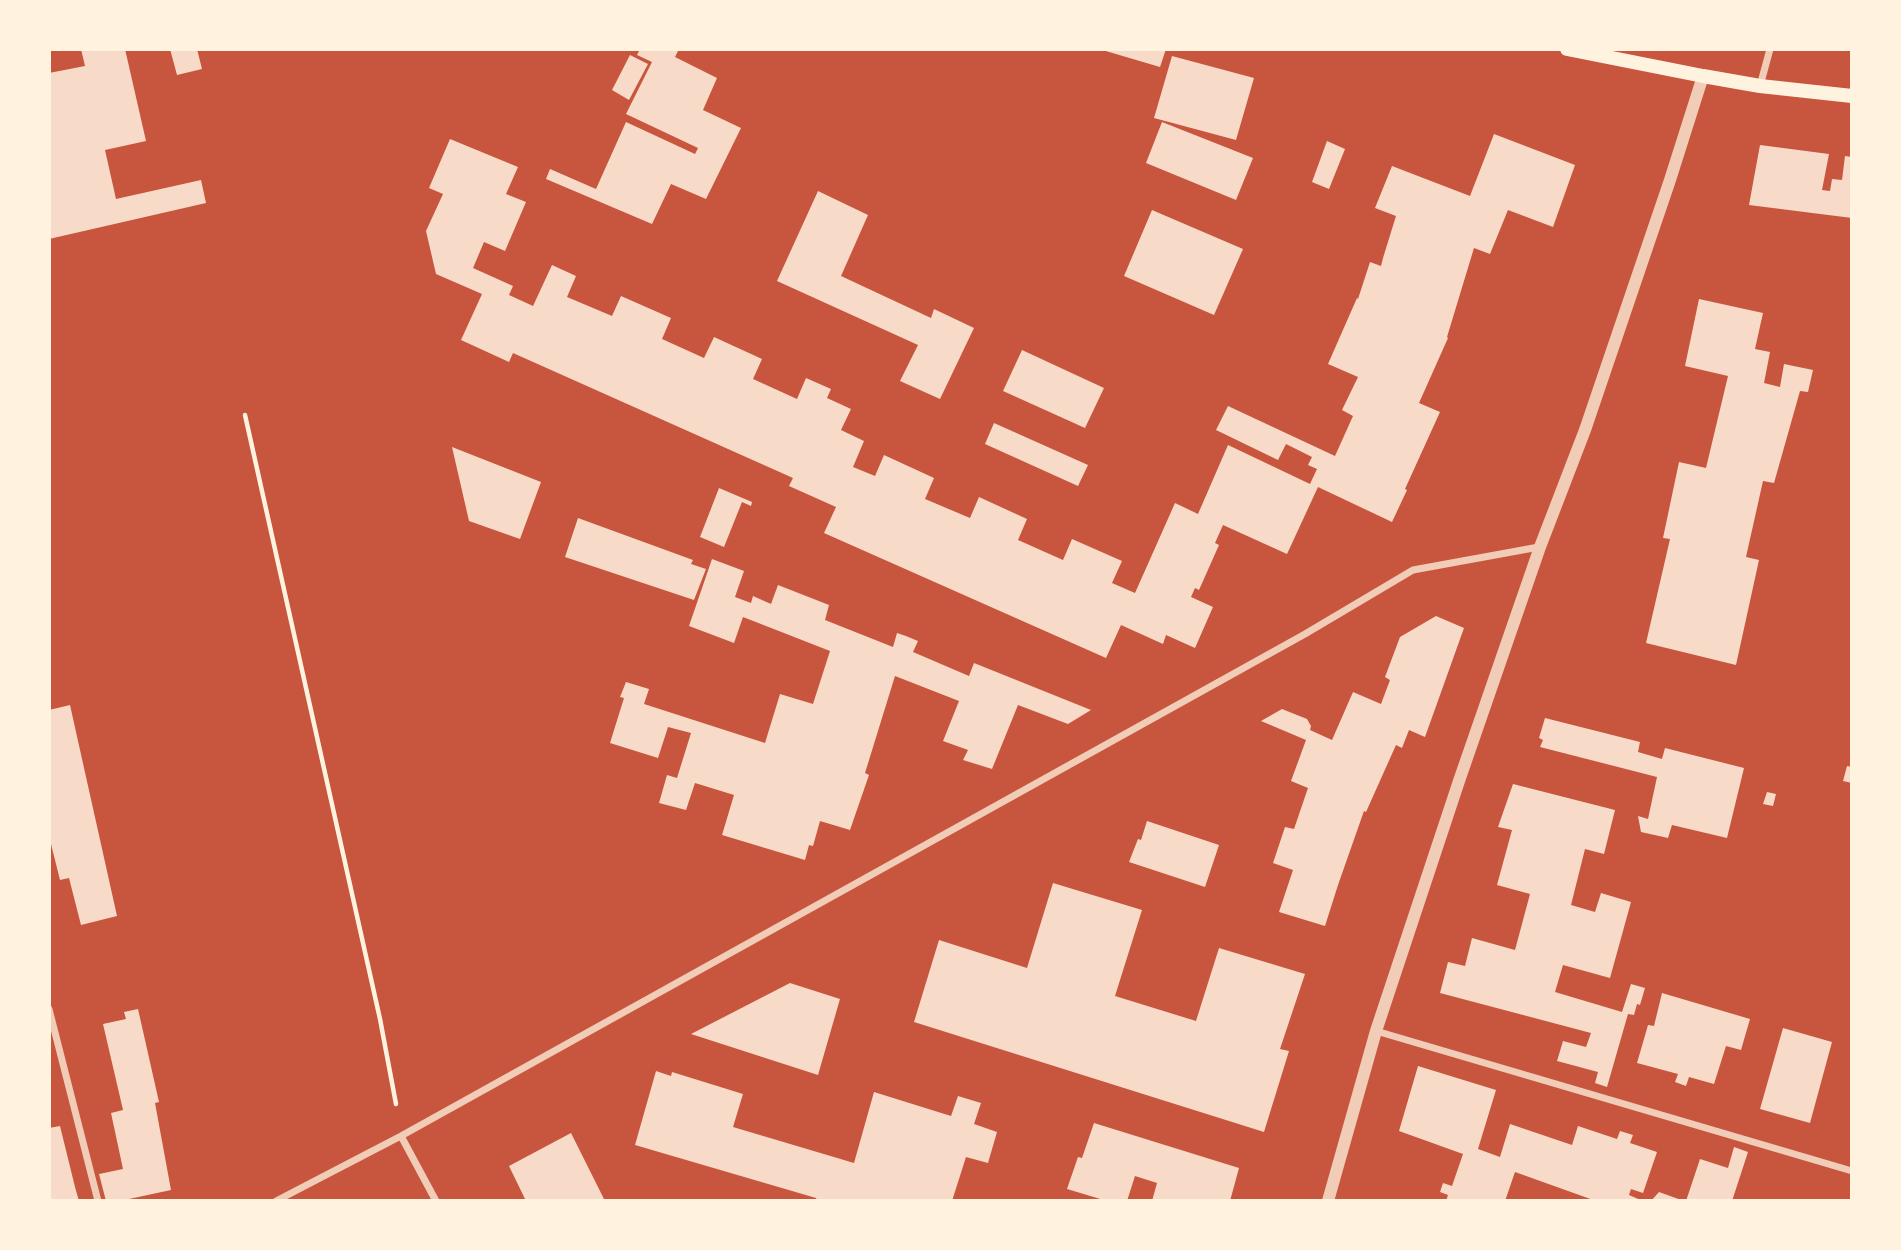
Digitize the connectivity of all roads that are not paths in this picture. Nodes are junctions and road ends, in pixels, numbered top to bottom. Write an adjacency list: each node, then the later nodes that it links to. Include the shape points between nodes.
1 (1567, 49): 3 (main road)
2 (1770, 49): 4 (street)
3 (1703, 76): 4 (main road); 6 (street, via 1586,430)
4 (1760, 86): 5 (main road)
5 (1852, 96)
6 (1540, 547): 8 (street); 9 (street, via 1413,570)
7 (49, 1009): 11 (street)
8 (1376, 1031): 10 (street); 14 (street)
9 (401, 1136): 12 (street); 13 (street)
10 (1852, 1171)
11 (98, 1201)
12 (276, 1201)
13 (436, 1201)
14 (1328, 1201)

